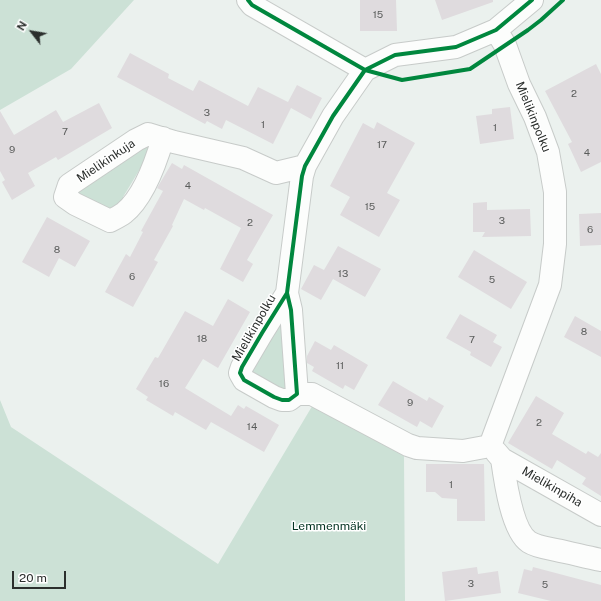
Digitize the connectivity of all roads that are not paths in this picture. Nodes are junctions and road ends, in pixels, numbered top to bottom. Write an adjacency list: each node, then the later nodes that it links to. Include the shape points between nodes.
1 (248, 0): 4 (street, via 252,5)
2 (532, 0): 3 (street)
3 (496, 30): 4 (street, via 456,48 394,55); 9 (street, Mielikinpolku, via 505,45 548,152 554,192 555,244 548,291)
4 (365, 70): 6 (street, Mielikinpolku, via 333,116)
5 (163, 138): 6 (street, via 243,158 276,173)
6 (305, 166): 7 (street, Mielikinpolku)
7 (287, 293): 8 (street, Mielikinpolku, via 291,310); 8 (street, Mielikinpolku, via 240,373 244,380 274,398 290,400)
8 (297, 394): 9 (street, Mielikinpolku, via 312,394 417,448)
9 (496, 452): 10 (street, Mielikinpiha); 11 (street, Mielikinpiha, via 522,536 535,545)
10 (601, 515)
11 (601, 560)

